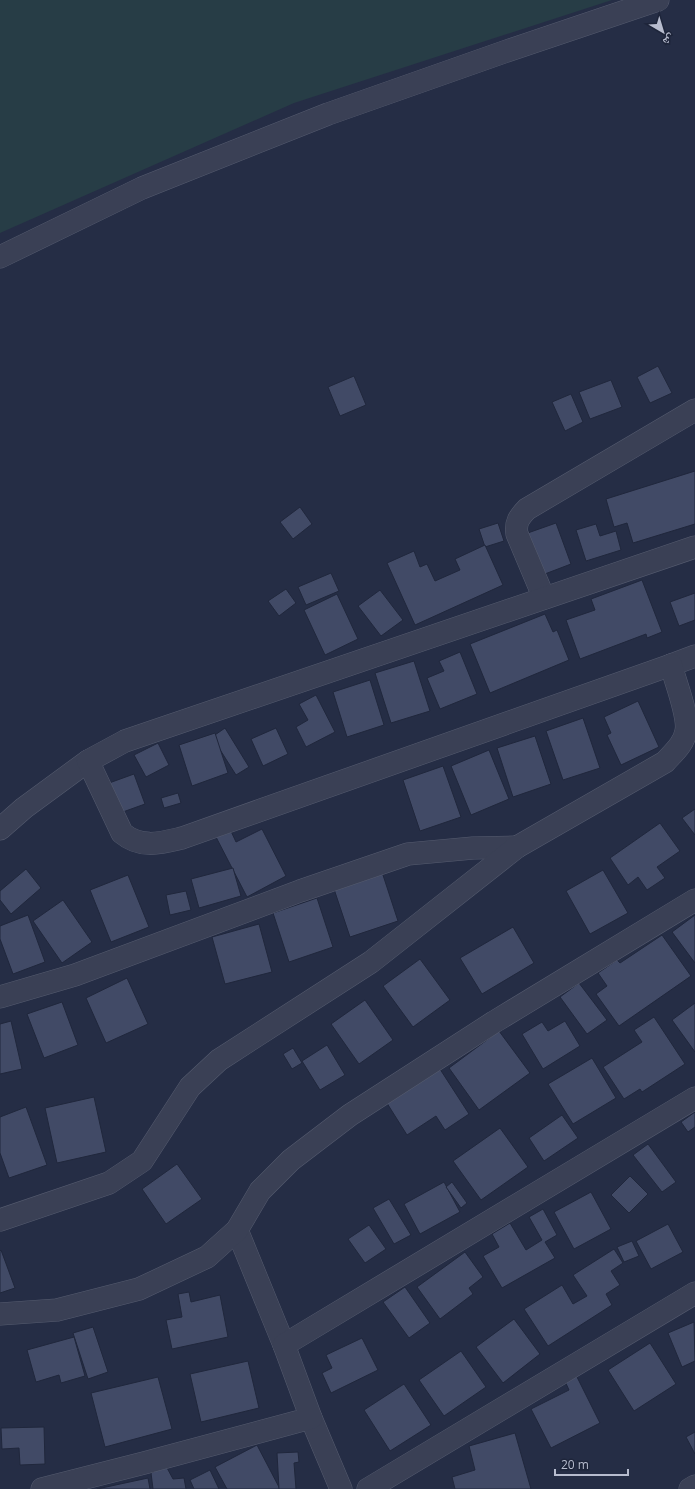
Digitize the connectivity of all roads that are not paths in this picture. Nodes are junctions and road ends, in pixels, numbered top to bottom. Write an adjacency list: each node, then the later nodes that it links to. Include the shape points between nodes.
1 (658, 0): 2 (street, via 328,114 142,188)
2 (0, 257)
3 (695, 410): 5 (street, via 519,516 517,534)
4 (695, 546): 5 (street)
5 (544, 598): 8 (street, via 125,741)
6 (695, 656): 7 (street)
7 (671, 665): 8 (street, via 182,838 158,843 146,844 130,840 122,833); 10 (street, via 686,719 686,732 679,748 665,762)
8 (88, 761): 9 (street)
9 (0, 828)
10 (517, 847): 12 (street, via 408,854 75,975); 14 (street, via 371,962 219,1060 190,1087 142,1161 109,1183)
11 (695, 900): 15 (street, via 494,1022 350,1115 291,1160 260,1191)
12 (0, 997)
13 (695, 1098): 18 (street)
14 (0, 1220)
15 (237, 1230): 17 (street, via 207,1257 139,1289 57,1310); 18 (street)
16 (695, 1293): 23 (street)
17 (0, 1314)
18 (284, 1345): 19 (street)
19 (311, 1418): 21 (street); 22 (street)
20 (695, 1486): 24 (street)
21 (42, 1489)
22 (341, 1489)
23 (368, 1489)
24 (690, 1489)

